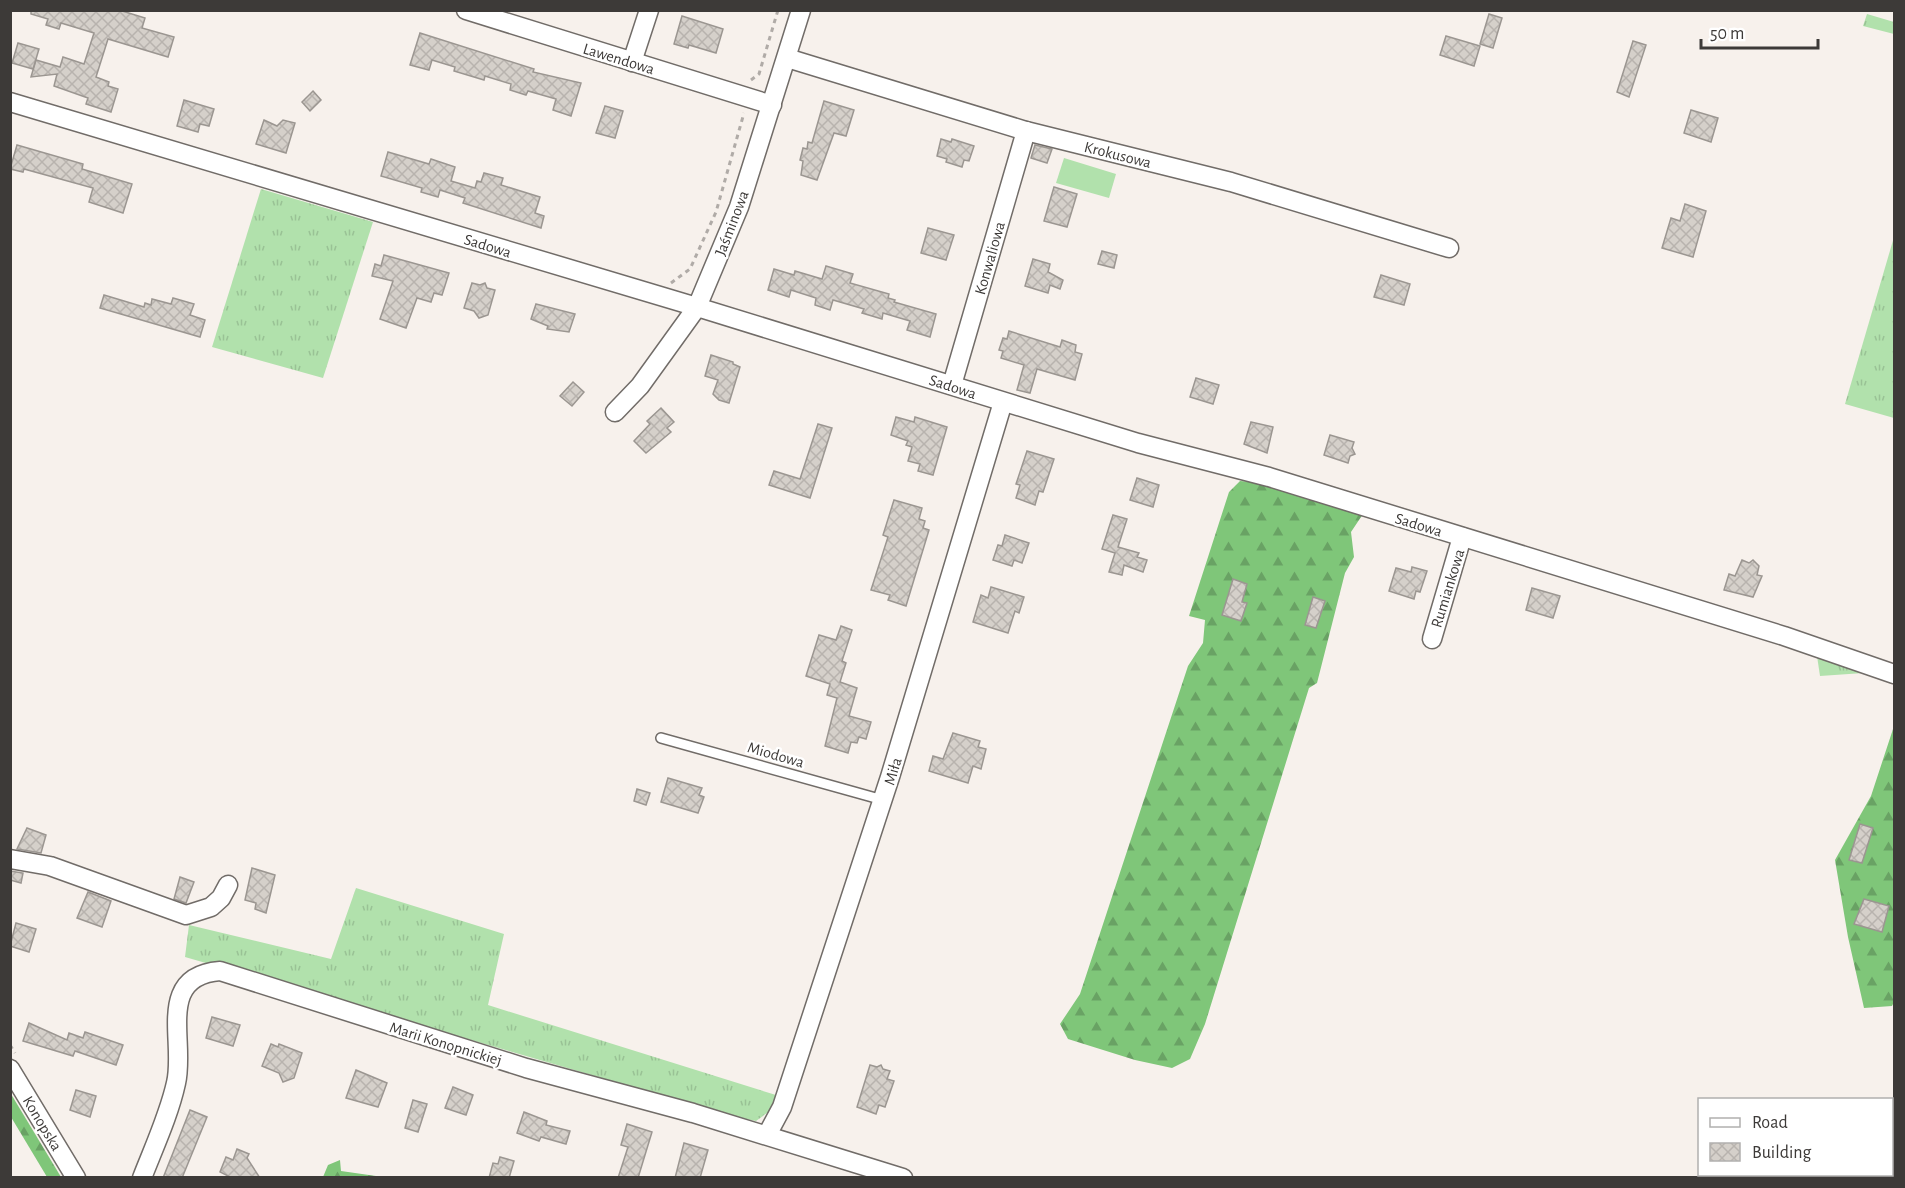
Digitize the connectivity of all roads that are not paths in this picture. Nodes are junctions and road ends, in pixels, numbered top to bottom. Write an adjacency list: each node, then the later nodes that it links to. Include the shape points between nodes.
1 (466, 10): 5 (street, Lawendowa)
2 (649, 10): 5 (street)
3 (801, 10): 4 (street, Jaśminowa)
4 (787, 58): 7 (street, Jaśminowa); 8 (street, Krokusowa)
5 (632, 62): 7 (street, Lawendowa)
6 (10, 102): 10 (street, Sadowa)
7 (772, 105): 10 (street, Jaśminowa, via 739,207)
8 (1026, 131): 9 (street, Krokusowa, via 1231,183); 11 (street, Konwaliowa)
9 (1449, 248)
10 (697, 307): 11 (street, Sadowa); 13 (street, Jaśminowa, via 640,386)
11 (952, 385): 12 (street, Sadowa)
12 (1003, 402): 14 (street, Sadowa, via 1269,477); 18 (street, Miła)
13 (615, 412)
14 (1462, 537): 15 (street, Rumiankowa); 16 (street, Sadowa)
15 (1432, 639)
16 (1894, 674)
17 (660, 738): 18 (lane, Miodowa)
18 (883, 800): 22 (street, Miła, via 782,1107)
19 (10, 859): 20 (street, via 50,866 186,915 212,907)
20 (228, 885)
21 (10, 1069): 23 (street, Konopska)
22 (767, 1135): 24 (street, Marii Konopnickiej, via 526,1068 213,971 194,978 179,1000 177,1080); 25 (street, Marii Konopnickiej)
23 (76, 1178)
24 (142, 1178)
25 (903, 1178)

